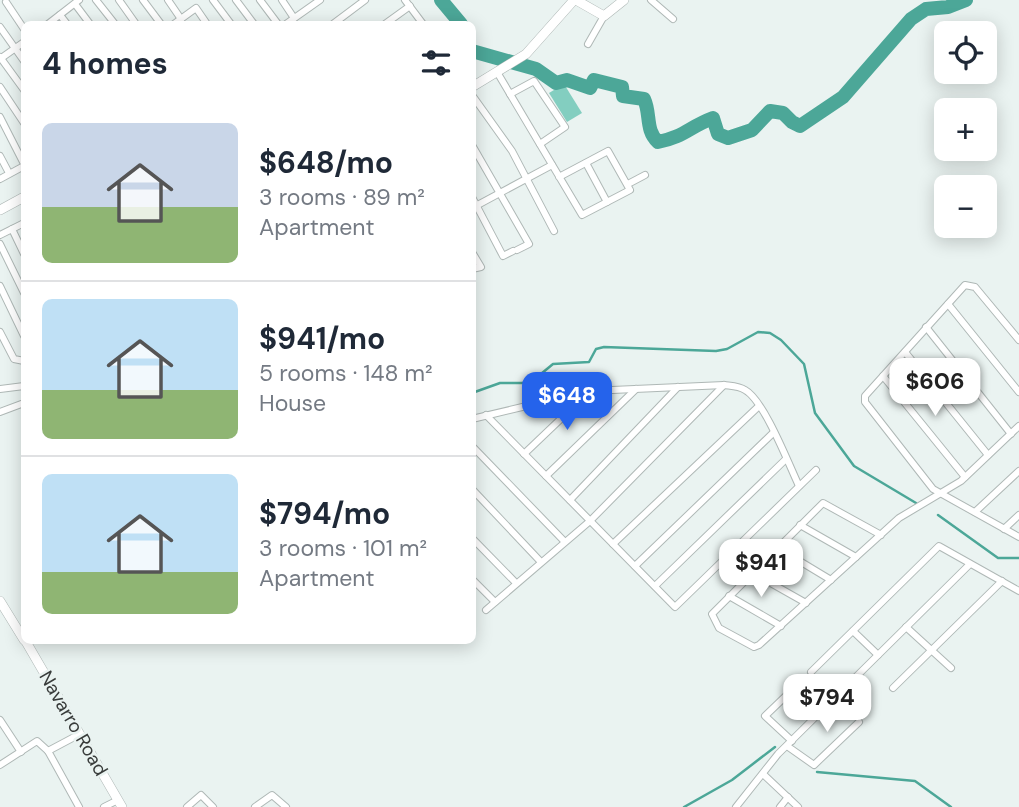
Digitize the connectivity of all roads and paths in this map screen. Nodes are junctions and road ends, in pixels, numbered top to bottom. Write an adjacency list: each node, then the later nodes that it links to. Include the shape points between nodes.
1 (96, 0): 29 (street)
2 (119, 0): 30 (street)
3 (143, 0): 31 (street)
4 (168, 0): 23 (street)
5 (190, 0): 20 (street)
6 (213, 0): 34 (street)
7 (236, 0): 35 (street)
8 (260, 0): 36 (street)
9 (282, 0): 24 (street)
10 (305, 0): 19 (street)
11 (320, 0): 19 (street)
12 (365, 0): 38 (street)
13 (575, 0): 22 (street); 48 (street, via 526,54)
14 (624, 0): 22 (street)
15 (651, 0): 25 (street)
16 (6, 2): 41 (street)
17 (77, 2): 21 (street); 28 (street)
18 (407, 3): 39 (street); 40 (street)
19 (310, 7): 24 (street)
20 (196, 8): 23 (street); 33 (street)
21 (60, 15): 26 (street); 27 (street)
22 (604, 16): 44 (street)
23 (181, 19): 32 (street)
24 (294, 19): 37 (street)
25 (673, 19)
26 (52, 21)
27 (65, 21)
28 (88, 21)
29 (113, 21)
30 (134, 21)
31 (159, 21)
32 (178, 21)
33 (205, 21)
34 (229, 21)
35 (252, 21)
36 (276, 21)
37 (291, 21)
38 (337, 21)
39 (389, 21)
40 (421, 21)
41 (21, 24)
42 (0, 27): 45 (street)
43 (21, 44): 45 (street)
44 (587, 44)
45 (16, 48): 46 (street); 47 (street)
46 (21, 56)
47 (0, 58): 50 (street)
48 (501, 69): 49 (street); 52 (street)
49 (476, 85)
50 (21, 86)
51 (0, 87): 55 (street)
52 (510, 94): 56 (street); 56 (street, via 534,81 565,127)
53 (476, 102): 67 (street)
54 (0, 117): 59 (street)
55 (21, 118)
56 (540, 144): 61 (street)
57 (476, 152): 69 (street)
58 (0, 156): 63 (street)
59 (21, 159)
60 (586, 163): 65 (street); 68 (street, via 608,151); 71 (street)
61 (552, 165): 65 (street); 67 (street)
62 (21, 167): 63 (street)
63 (9, 173): 66 (street)
64 (645, 174): 68 (street)
65 (559, 177): 71 (street, via 582,215)
66 (0, 178)
67 (527, 179): 69 (street); 77 (street)
68 (628, 184): 71 (street, via 631,190)
69 (500, 193): 72 (street); 74 (street, via 528,244 503,257)
70 (21, 199): 73 (street)
71 (607, 202)
72 (476, 206)
73 (0, 209)
74 (476, 209)
75 (21, 224): 76 (street)
76 (12, 229): 78 (street); 80 (street)
77 (554, 231)
78 (0, 235)
79 (0, 244): 82 (street)
80 (21, 248)
81 (0, 286): 85 (street)
82 (21, 287)
83 (947, 304): 84 (street); 87 (street, via 970,284); 97 (street)
84 (926, 327): 88 (street); 105 (street)
85 (21, 330)
86 (0, 332): 89 (street, via 14,359)
87 (1019, 340)
88 (905, 352): 90 (street); 108 (street)
89 (21, 360)
90 (883, 376): 113 (street); 116 (street, via 865,402)
91 (724, 385): 93 (street); 99 (street, via 747,390); 120 (street)
92 (21, 386): 94 (street)
93 (678, 387): 95 (street); 117 (street)
94 (0, 389)
95 (636, 389): 96 (street); 112 (street)
96 (590, 391): 101 (street); 107 (street)
97 (1019, 392)
98 (21, 403): 100 (street)
99 (759, 406): 104 (street); 127 (street)
100 (0, 412)
101 (486, 415): 102 (street); 107 (street)
102 (476, 418)
103 (1019, 426): 105 (street)
104 (773, 433): 109 (street); 132 (street)
105 (1012, 433): 108 (street)
106 (476, 450): 125 (street)
107 (524, 454): 112 (street)
108 (988, 455): 113 (street)
109 (786, 459): 114 (street); 138 (street)
110 (816, 470): 114 (street)
111 (1019, 471): 118 (street)
112 (546, 476): 117 (street)
113 (965, 477): 116 (street)
114 (799, 486): 138 (street, via 675,607)
115 (476, 493): 130 (street)
116 (940, 493): 118 (street); 123 (street)
117 (570, 500): 120 (street)
118 (975, 512): 122 (street)
119 (1019, 515): 122 (street)
120 (590, 521): 125 (street); 127 (street)
121 (800, 525): 123 (street, via 823,503); 128 (street); 129 (street)
122 (1004, 528): 124 (street)
123 (881, 535): 129 (street)
124 (1019, 537)
125 (564, 541): 130 (street)
126 (476, 542): 137 (street)
127 (613, 544): 132 (street)
128 (778, 548): 133 (street); 134 (street)
129 (856, 557): 134 (street)
130 (540, 561): 137 (street)
131 (970, 564): 135 (street); 146 (street); 147 (street, via 939,546)
132 (635, 566): 138 (street)
133 (753, 572): 140 (street); 142 (street)
134 (831, 580): 142 (street)
135 (1002, 581): 139 (street); 150 (street)
136 (476, 583): 141 (street)
137 (516, 583): 141 (street)
138 (655, 586)
139 (1019, 591)
140 (729, 596): 145 (street); 145 (street, via 712,614 719,628 754,647)
141 (495, 602): 144 (street)
142 (806, 603): 145 (street)
143 (2, 607): 148 (street, Navarro Road)
144 (486, 610)
145 (781, 626)
146 (906, 627): 150 (street); 151 (street)
147 (853, 631): 151 (street); 153 (street)
148 (21, 634)
149 (27, 644): 158 (street, Navarro Road)
150 (932, 650): 152 (street); 154 (street)
151 (878, 655): 159 (street)
152 (951, 668)
153 (811, 672)
154 (893, 688)
155 (790, 692): 159 (street, via 765,716)
156 (0, 720): 161 (street)
157 (859, 722): 159 (street, via 814,765)
158 (80, 734): 160 (street); 165 (street, Navarro Road)
159 (789, 744): 163 (street)
160 (48, 751): 161 (street, via 38,741); 166 (street)
161 (21, 752): 162 (street)
162 (0, 765)
163 (763, 774): 164 (street); 172 (street)
164 (788, 797): 173 (street); 174 (street)
165 (120, 803): 167 (street)
166 (79, 807)
167 (104, 807)
168 (187, 807): 169 (street, via 201,795)
169 (213, 807)
170 (255, 807): 171 (street, via 272,795)
171 (286, 807)
172 (736, 807)
173 (780, 807)
174 (798, 807)

